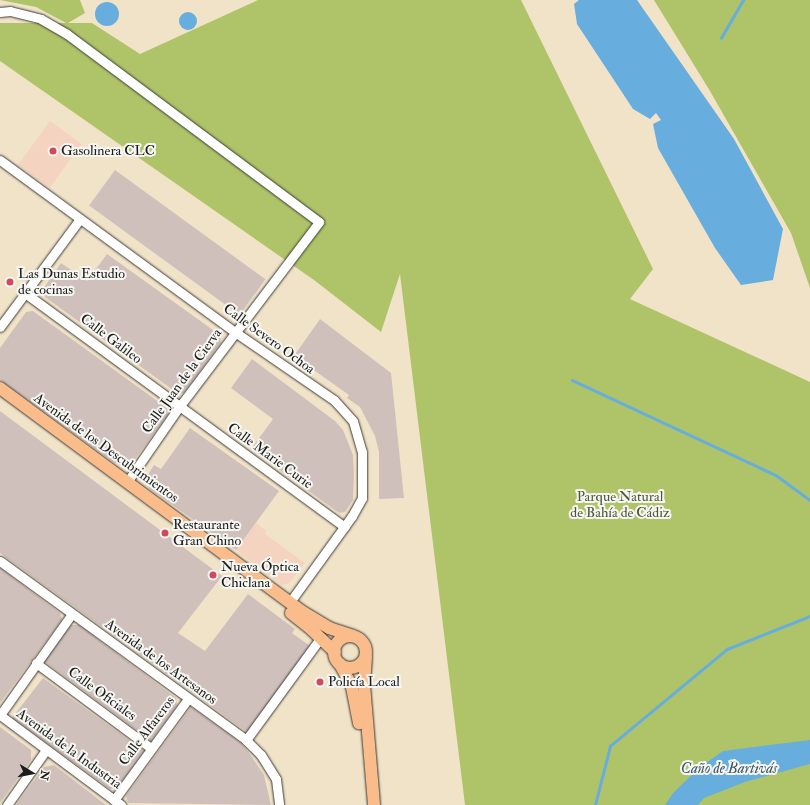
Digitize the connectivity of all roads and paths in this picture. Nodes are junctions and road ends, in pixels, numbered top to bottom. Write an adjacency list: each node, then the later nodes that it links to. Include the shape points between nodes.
1 (0, 12): 6 (street, Calle Juan de la Cierva, via 10,11 41,19 67,34 319,222)
2 (0, 160): 3 (street, Calle Severo Ochoa)
3 (80, 219): 4 (street); 6 (street, Calle Severo Ochoa)
4 (25, 293): 5 (street); 9 (street, Calle Galileo)
5 (0, 327)
6 (235, 332): 9 (street, Calle Juan de la Cierva); 11 (street, Calle Severo Ochoa, via 334,400 353,421 362,452 364,487 360,502)
7 (0, 388): 10 (main road, Avenida de los Descubrimientos)
8 (0, 398): 16 (main road, Avenida de los Descubrimientos)
9 (179, 407): 10 (street, Calle Juan de la Cierva); 11 (street, Calle Marie Curie)
10 (127, 482): 13 (main road, Avenida de los Descubrimientos)
11 (345, 527): 13 (street, Calle Severo Ochoa)
12 (0, 561): 14 (street, Avenida de los Artesanos)
13 (290, 602): 15 (main road, Avenida de los Descubrimientos, via 319,622)
14 (71, 615): 19 (street); 21 (street, Avenida de los Artesanos)
15 (353, 636): 17 (main road, via 340,640); 18 (main road, via 364,644)
16 (321, 637): 17 (main road, Avenida de los Descubrimientos); 23 (street)
17 (335, 652): 20 (main road)
18 (366, 657): 20 (main road, via 357,666 348,668); 30 (main road, via 364,685)
19 (36, 663): 22 (street); 24 (street, Calle Oficiales)
20 (340, 664): 29 (main road, via 348,675 357,704)
21 (188, 698): 23 (street, Avenida de los Artesanos); 24 (street, Calle Alfareros)
22 (0, 715): 25 (street, Avenida de la Industria)
23 (246, 740): 28 (street, Avenida de los Artesanos, via 261,755 276,778)
24 (151, 748): 26 (street, Calle Alfareros)
25 (46, 750): 26 (street, Avenida de la Industria); 27 (street)
26 (118, 802)
27 (7, 805)
28 (279, 805)
29 (366, 805)
30 (374, 805)

